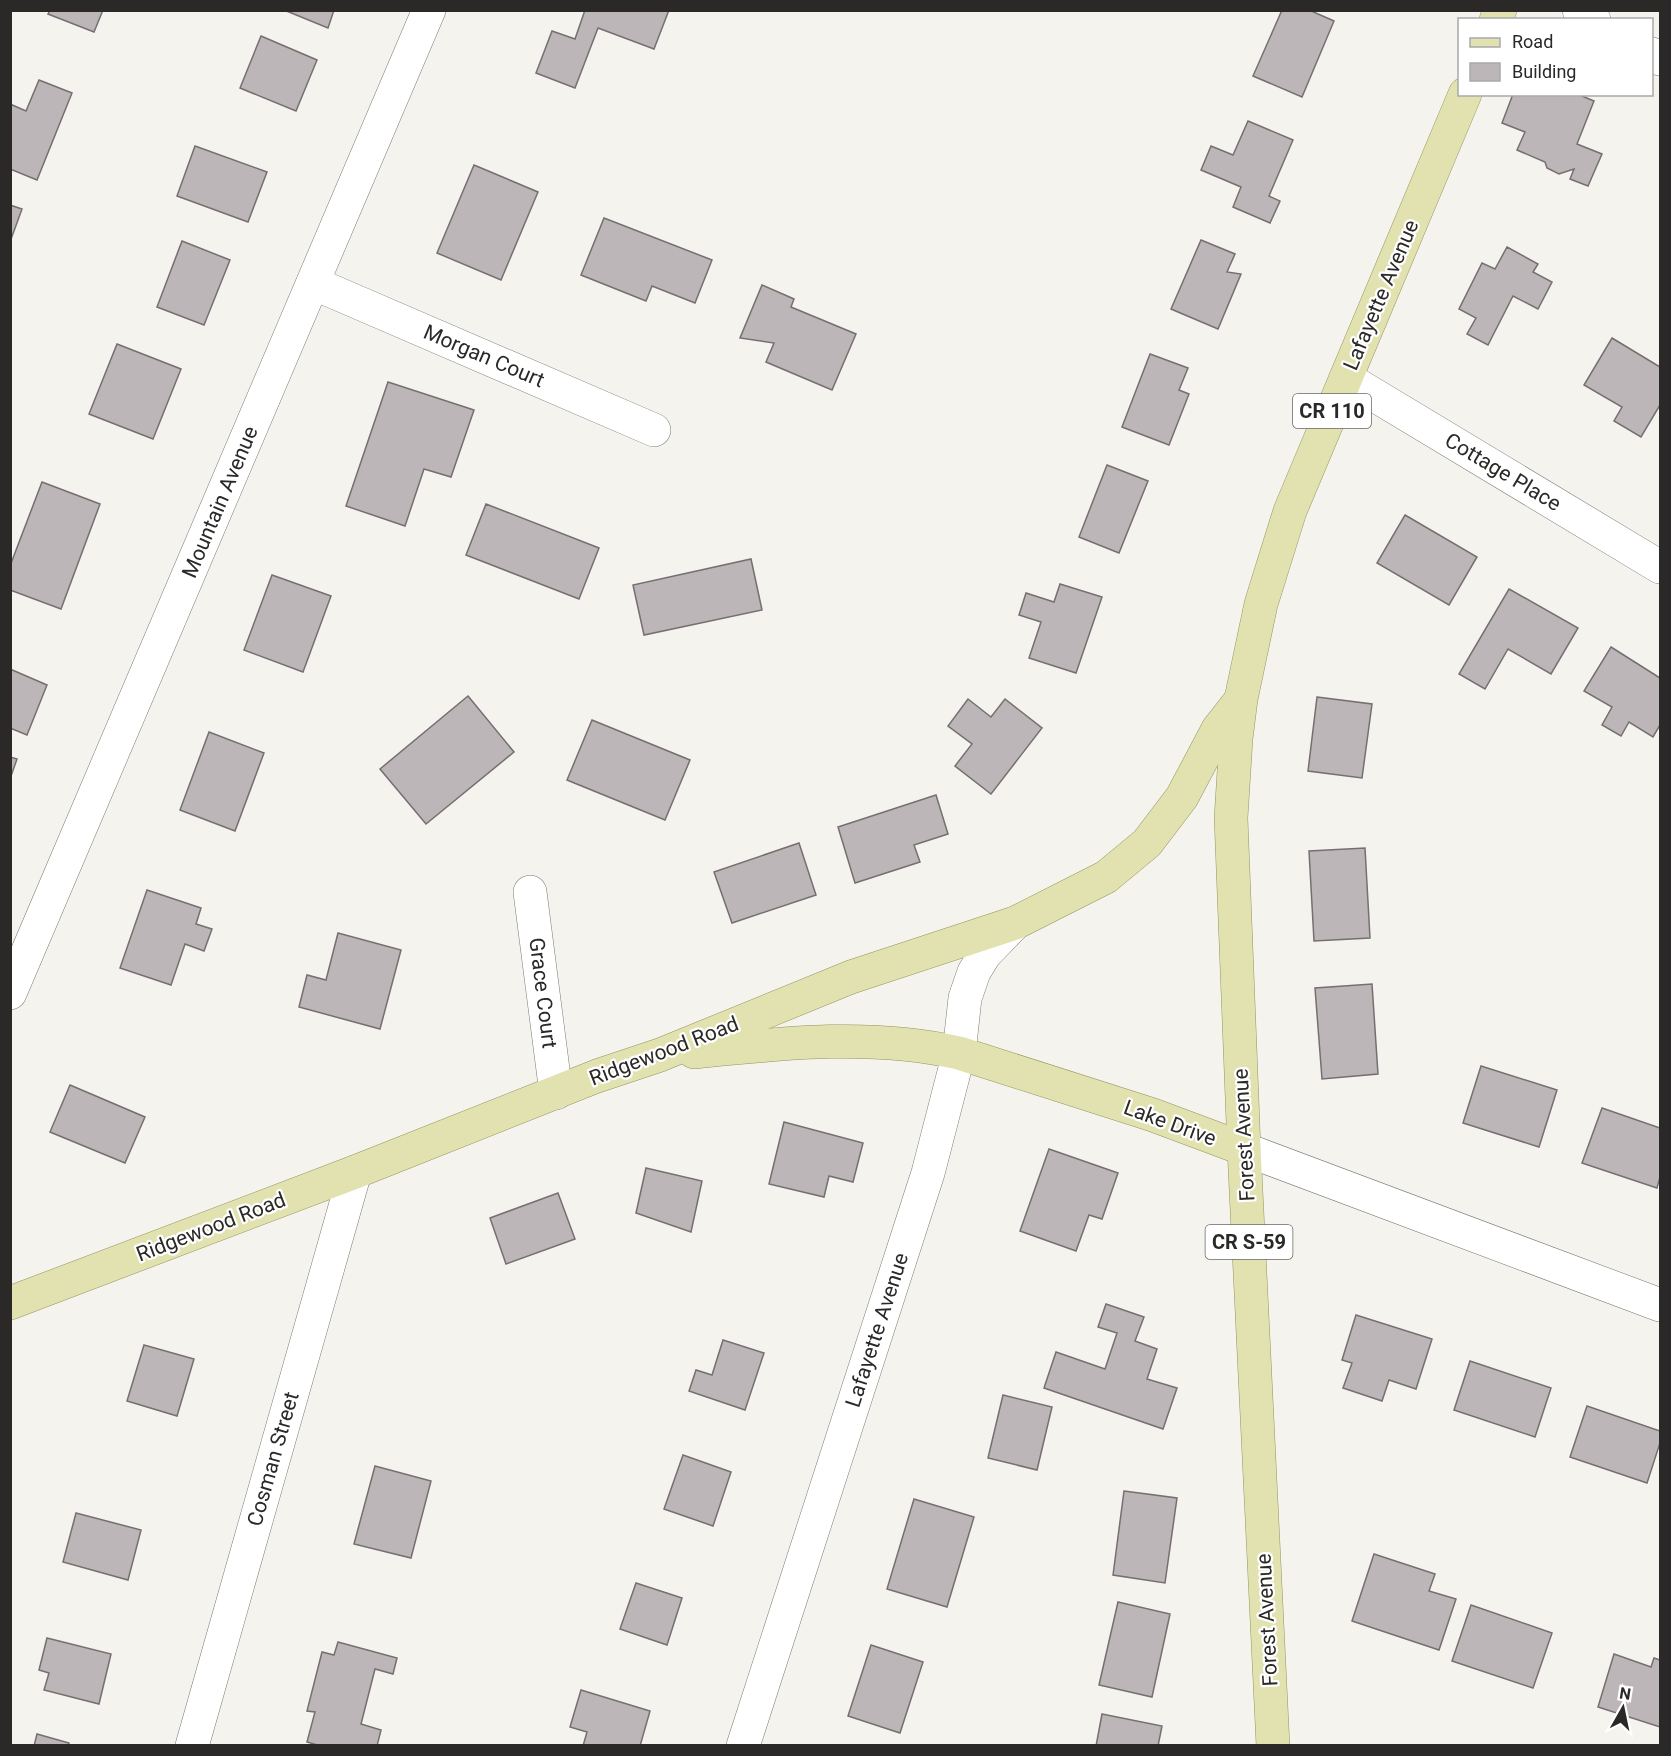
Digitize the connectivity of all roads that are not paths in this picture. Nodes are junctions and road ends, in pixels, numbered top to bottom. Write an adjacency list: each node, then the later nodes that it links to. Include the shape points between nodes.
1 (429, 10): 3 (street, Mountain Avenue)
2 (1464, 96): 4 (main road, Lafayette Avenue / CR 110)
3 (313, 283): 5 (street, Morgan Court); 11 (street, Mountain Avenue)
4 (1346, 378): 6 (street, Cottage Place); 7 (main road, Lafayette Avenue / CR 110, via 1290,511 1261,604)
5 (654, 430)
6 (1660, 567)
7 (1241, 699): 8 (main road, Lafayette Avenue / CR 110); 10 (main road, Ridgewood Road / CR 110, via 1218,729 1182,797 1148,843 1106,877)
8 (1236, 739): 15 (main road, Forest Avenue / CR S-59, via 1231,819)
9 (530, 892): 14 (street, Grace Court)
10 (1015, 923): 12 (street, Lafayette Avenue, via 985,954 974,972 965,998); 13 (main road, Ridgewood Road / CR 110, via 851,977)
11 (10, 993)
12 (959, 1053): 13 (main road, Lake Drive, via 898,1043 820,1041); 15 (main road, Lake Drive, via 1153,1115); 20 (street, Lafayette Avenue, via 928,1173)
13 (660, 1055): 14 (main road, Ridgewood Road / CR 110)
14 (556, 1094): 16 (main road, Ridgewood Road / CR 110)
15 (1244, 1149): 18 (street, Lake Drive); 21 (main road, Forest Avenue / CR S-59)
16 (355, 1172): 17 (main road, Ridgewood Road / CR 110); 19 (street, Cosman Street)
17 (10, 1303)
18 (1660, 1305)
19 (192, 1746)
20 (743, 1746)
21 (1273, 1746)

